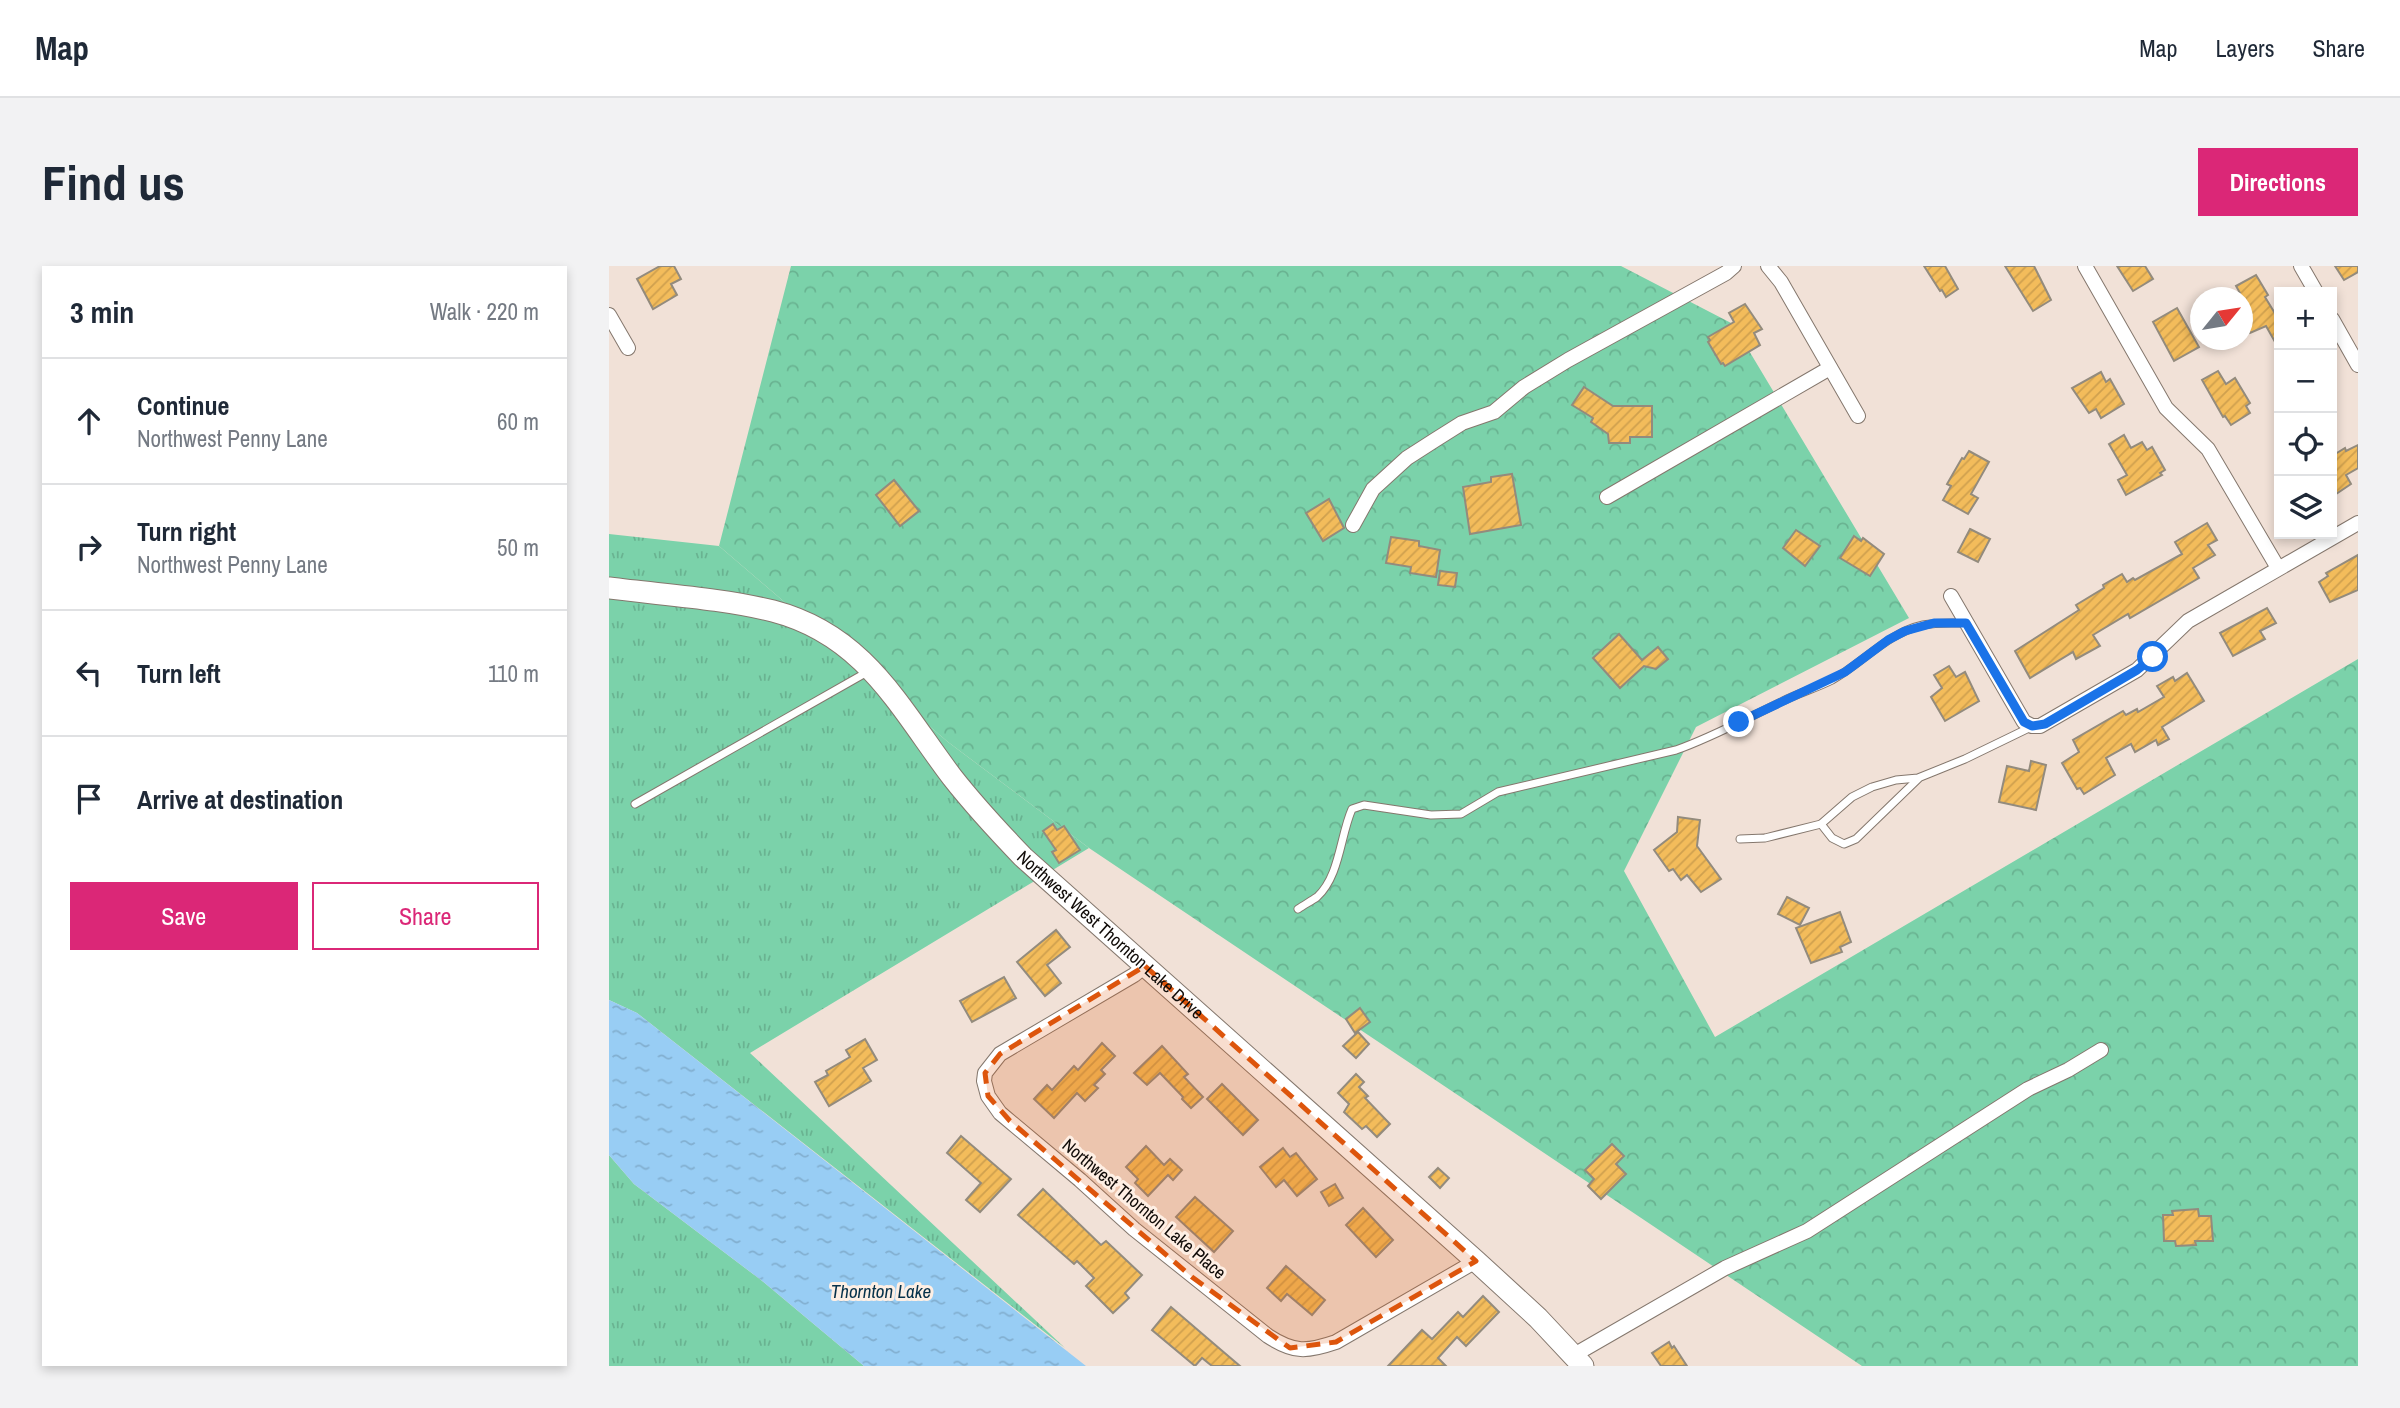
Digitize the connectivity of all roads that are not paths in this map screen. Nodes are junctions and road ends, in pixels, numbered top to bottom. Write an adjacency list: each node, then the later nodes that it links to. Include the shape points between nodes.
1 (1734, 266): 14 (street, via 1524,387 1494,412 1462,423 1435,440 1373,489)
2 (1768, 266): 10 (street)
3 (2085, 266): 15 (street, via 2166,408 2208,449)
4 (2301, 266): 5 (street)
5 (2313, 287)
6 (610, 316): 8 (street)
7 (2337, 328): 9 (street)
8 (628, 348)
9 (2358, 365)
10 (1831, 368): 11 (street); 12 (street)
11 (1858, 416)
12 (1607, 497)
13 (2358, 523): 15 (street)
14 (1353, 525)
15 (2278, 568): 20 (street, via 2188,621 2137,670 2045,724)
16 (609, 588): 19 (street, Northwest West Thornton Lake Drive, via 772,611 833,637)
17 (1951, 596): 18 (street)
18 (1966, 623): 20 (street, via 2024,722); 25 (lane, via 1934,623 1905,631 1827,682 1676,750 1498,792 1461,814 1364,805 1352,809 1329,881 1318,896)
19 (873, 669): 22 (lane); 26 (street, Northwest West Thornton Lake Drive, via 992,824)
20 (2032, 726): 21 (lane)
21 (1918, 778): 23 (lane, via 1872,787 1852,797); 23 (lane, via 1856,839 1843,844)
22 (635, 804)
23 (1821, 824): 24 (lane, via 1765,838)
24 (1740, 839)
25 (1298, 909)
26 (1145, 966): 28 (street, Northwest West Thornton Lake Drive); 28 (street, Northwest Thornton Lake Place, via 989,1066 984,1081 1000,1113 1134,1229 1268,1336 1290,1348 1318,1349 1336,1342)
27 (2101, 1050): 29 (street, via 2028,1089 1807,1231 1725,1269)
28 (1476, 1261): 29 (street, Northwest West Thornton Lake Drive)
29 (1579, 1360)

